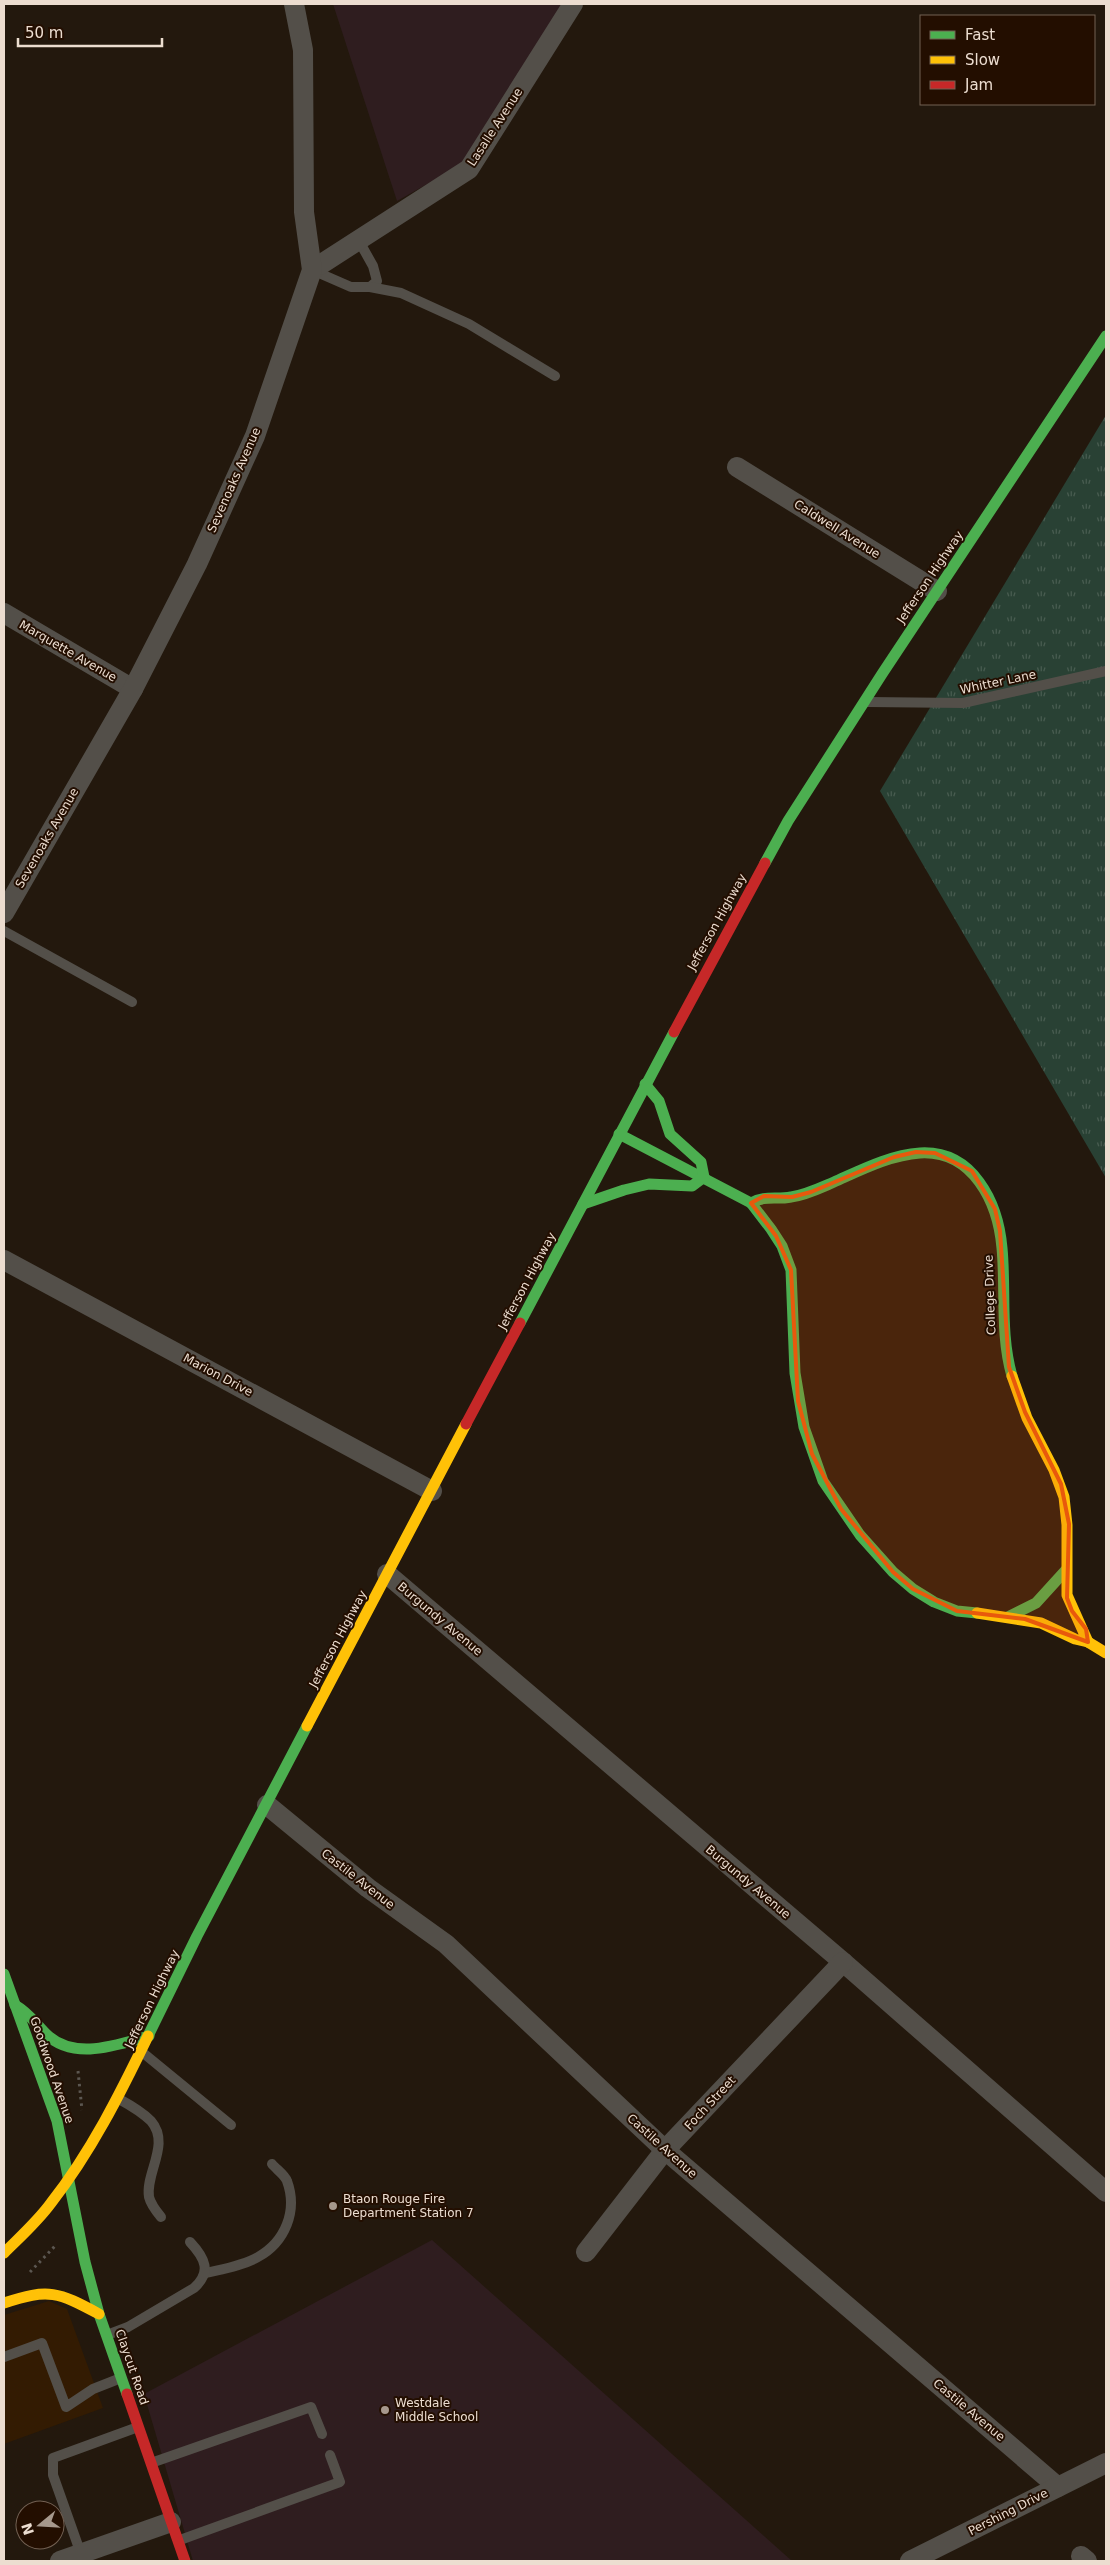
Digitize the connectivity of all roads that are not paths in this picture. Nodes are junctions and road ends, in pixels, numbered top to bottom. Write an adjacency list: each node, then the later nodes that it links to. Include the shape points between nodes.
1 (294, 4): 4 (street, Sevenoaks Avenue, via 303,50 304,212)
2 (574, 4): 3 (street, Lasalle Avenue, via 469,169)
3 (359, 241): 4 (street, Lasalle Avenue); 5 (lane, via 377,281)
4 (312, 270): 5 (lane, via 350,287); 12 (street, Sevenoaks Avenue, via 255,436 197,564)
5 (370, 287): 7 (lane, via 401,293 469,324)
6 (1106, 336): 9 (main road, Jefferson Highway)
7 (555, 376)
8 (737, 466): 9 (street, Caldwell Avenue)
9 (937, 591): 13 (main road, Jefferson Highway)
10 (4, 614): 12 (street, Marquette Avenue)
11 (1106, 671): 13 (lane, Whitter Lane, via 963,703)
12 (133, 689): 14 (street, Sevenoaks Avenue)
13 (864, 702): 17 (main road, Jefferson Highway, via 788,821)
14 (4, 913)
15 (4, 931): 16 (lane)
16 (132, 1002)
17 (645, 1084): 18 (main road, Jefferson Highway); 19 (main road, via 659,1101 670,1134 701,1162)
18 (619, 1134): 19 (main road); 21 (main road, Jefferson Highway)
19 (704, 1177): 20 (main road); 21 (main road, via 692,1186 661,1182 637,1185)
20 (751, 1203): 24 (main road, College Drive, via 764,1196 792,1197 811,1192 894,1157 916,1152 935,1153 955,1160 972,1172 995,1209 1000,1231 1006,1348 1016,1388 1034,1433 1061,1484 1067,1506); 26 (main road, via 755,1214 776,1236 791,1270 798,1401 823,1481 860,1535 913,1589 957,1611)
21 (583, 1204): 23 (main road, Jefferson Highway)
22 (4, 1260): 23 (street, Marion Drive)
23 (432, 1491): 25 (main road, Jefferson Highway)
24 (1066, 1570): 26 (main road, via 1036,1603); 27 (main road, College Drive, via 1070,1604 1086,1629)
25 (387, 1574): 29 (main road, Jefferson Highway); 30 (street, Burgundy Avenue)
26 (1008, 1617): 27 (main road, via 1040,1623)
27 (1088, 1642): 28 (main road)
28 (1106, 1654)
29 (267, 1805): 33 (main road, Jefferson Highway, via 197,1936); 37 (street, Castile Avenue, via 368,1888 446,1944)
30 (843, 1962): 37 (street, Foch Street); 40 (street, Burgundy Avenue)
31 (4, 1974): 32 (main road, Goodwood Avenue)
32 (15, 2005): 33 (main road, via 31,2014 46,2034 65,2046 101,2048); 39 (main road, Goodwood Avenue, via 57,2121)
33 (149, 2036): 34 (main road, Jefferson Highway)
34 (142, 2052): 35 (main road, Jefferson Highway); 36 (lane)
35 (118, 2098): 39 (main road, Jefferson Highway); 41 (lane, via 152,2122 156,2131 159,2150 149,2196)
36 (231, 2125)
37 (665, 2150): 43 (street, Foch Street); 56 (street, Castile Avenue)
38 (272, 2164): 45 (lane, via 287,2179 291,2213 289,2225 257,2258)
39 (69, 2178): 44 (main road, Jefferson Highway, via 51,2204); 47 (main road, Claycut Road)
40 (1106, 2192)
41 (161, 2217)
42 (190, 2242): 45 (lane, via 199,2251)
43 (586, 2252)
44 (4, 2253)
45 (206, 2273): 48 (lane, via 194,2288 128,2327)
46 (4, 2304): 47 (main road, via 42,2291 63,2294)
47 (99, 2314): 48 (main road, Claycut Road)
48 (106, 2335): 50 (main road, Claycut Road)
49 (4, 2357): 50 (lane, via 42,2343 66,2407 93,2389)
50 (122, 2377): 51 (main road, Claycut Road)
51 (138, 2427): 54 (main road, Claycut Road); 58 (lane, via 53,2458 53,2475)
52 (322, 2434): 54 (lane, via 312,2407)
53 (330, 2455): 57 (lane, via 340,2482)
54 (150, 2463): 57 (main road, Claycut Road)
55 (1106, 2463): 56 (street, Pershing Drive)
56 (1058, 2487): 61 (street, Pershing Drive)
57 (174, 2531): 58 (street); 60 (main road, Claycut Road)
58 (81, 2554): 59 (street)
59 (60, 2561)
60 (185, 2561)
61 (910, 2561)

